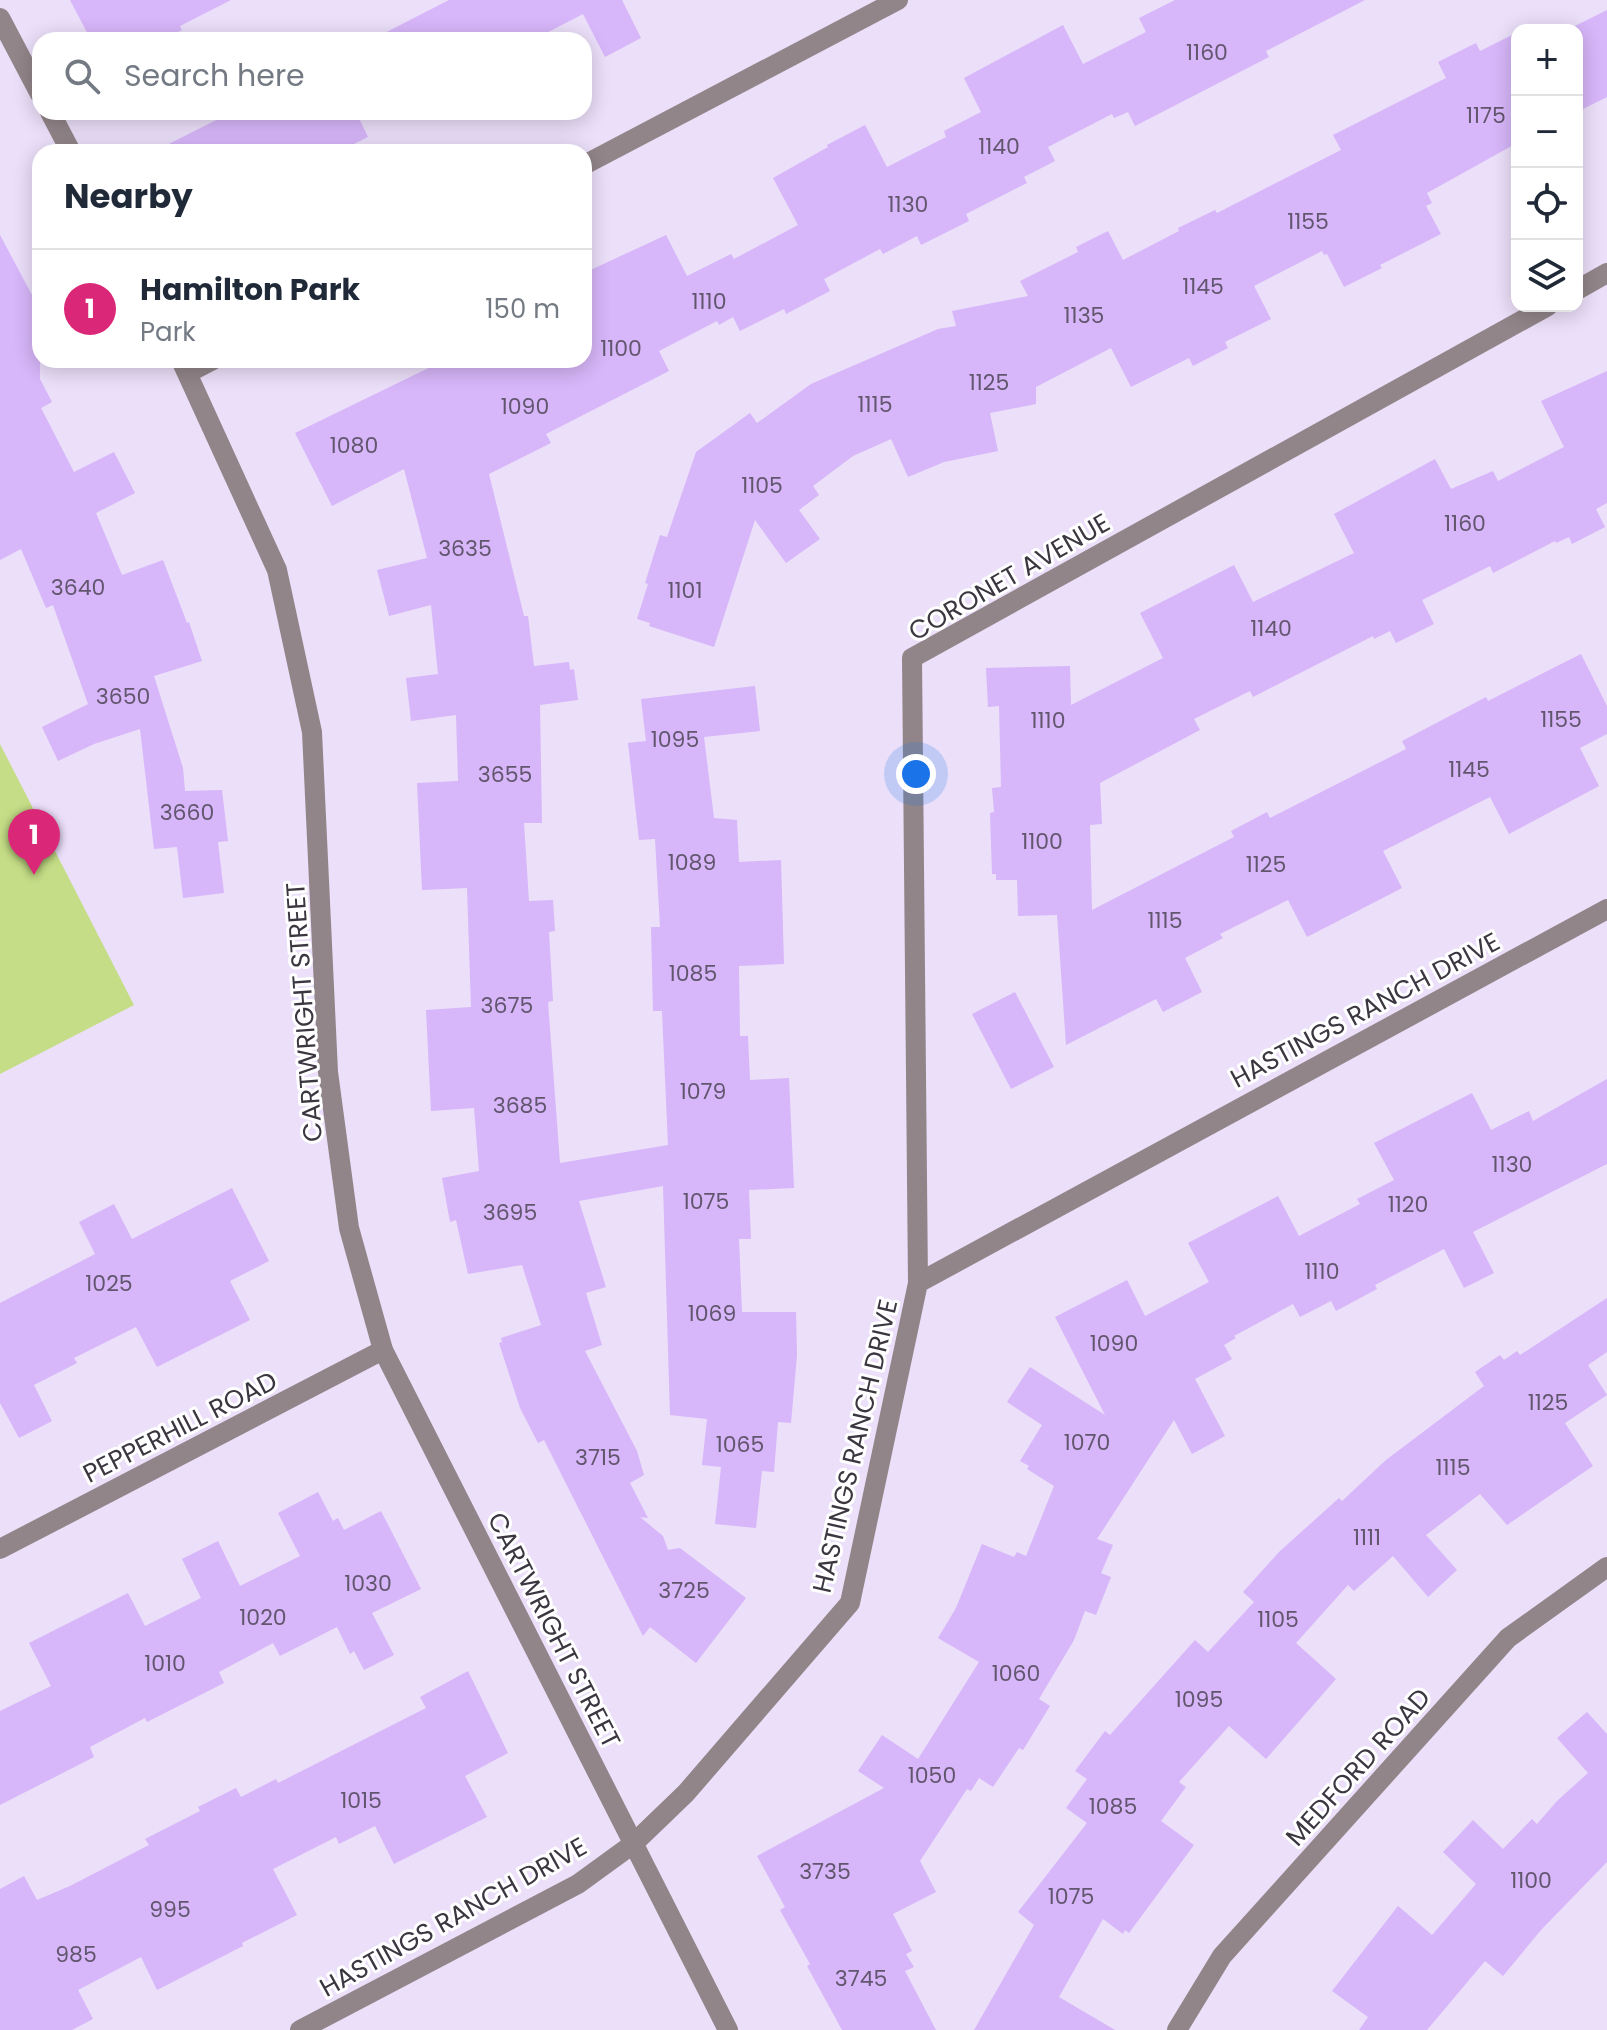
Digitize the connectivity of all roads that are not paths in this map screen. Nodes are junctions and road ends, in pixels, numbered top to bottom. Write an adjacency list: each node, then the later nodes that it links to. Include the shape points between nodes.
1 (898, 0): 6 (street)
2 (0, 18): 3 (street)
3 (32, 79)
4 (54, 120): 5 (street)
5 (67, 144)
6 (592, 161)
7 (1607, 273): 8 (street)
8 (1583, 287)
9 (1537, 312): 12 (street, CORONET AVENUE, via 912,658)
10 (184, 368): 13 (street, CARTWRIGHT STREET, via 277,570 312,732 328,1072 349,1228)
11 (1607, 909): 12 (street, HASTINGS RANCH DRIVE)
12 (918, 1283): 16 (street, HASTINGS RANCH DRIVE, via 850,1603 686,1793)
13 (383, 1350): 14 (street, PEPPERHILL ROAD); 16 (street, CARTWRIGHT STREET)
14 (0, 1549)
15 (1607, 1567): 19 (street, MEDFORD ROAD, via 1508,1638 1222,1956)
16 (633, 1844): 17 (street, HASTINGS RANCH DRIVE, via 578,1884); 18 (street, CARTWRIGHT STREET)
17 (300, 2030)
18 (728, 2030)
19 (1177, 2030)

